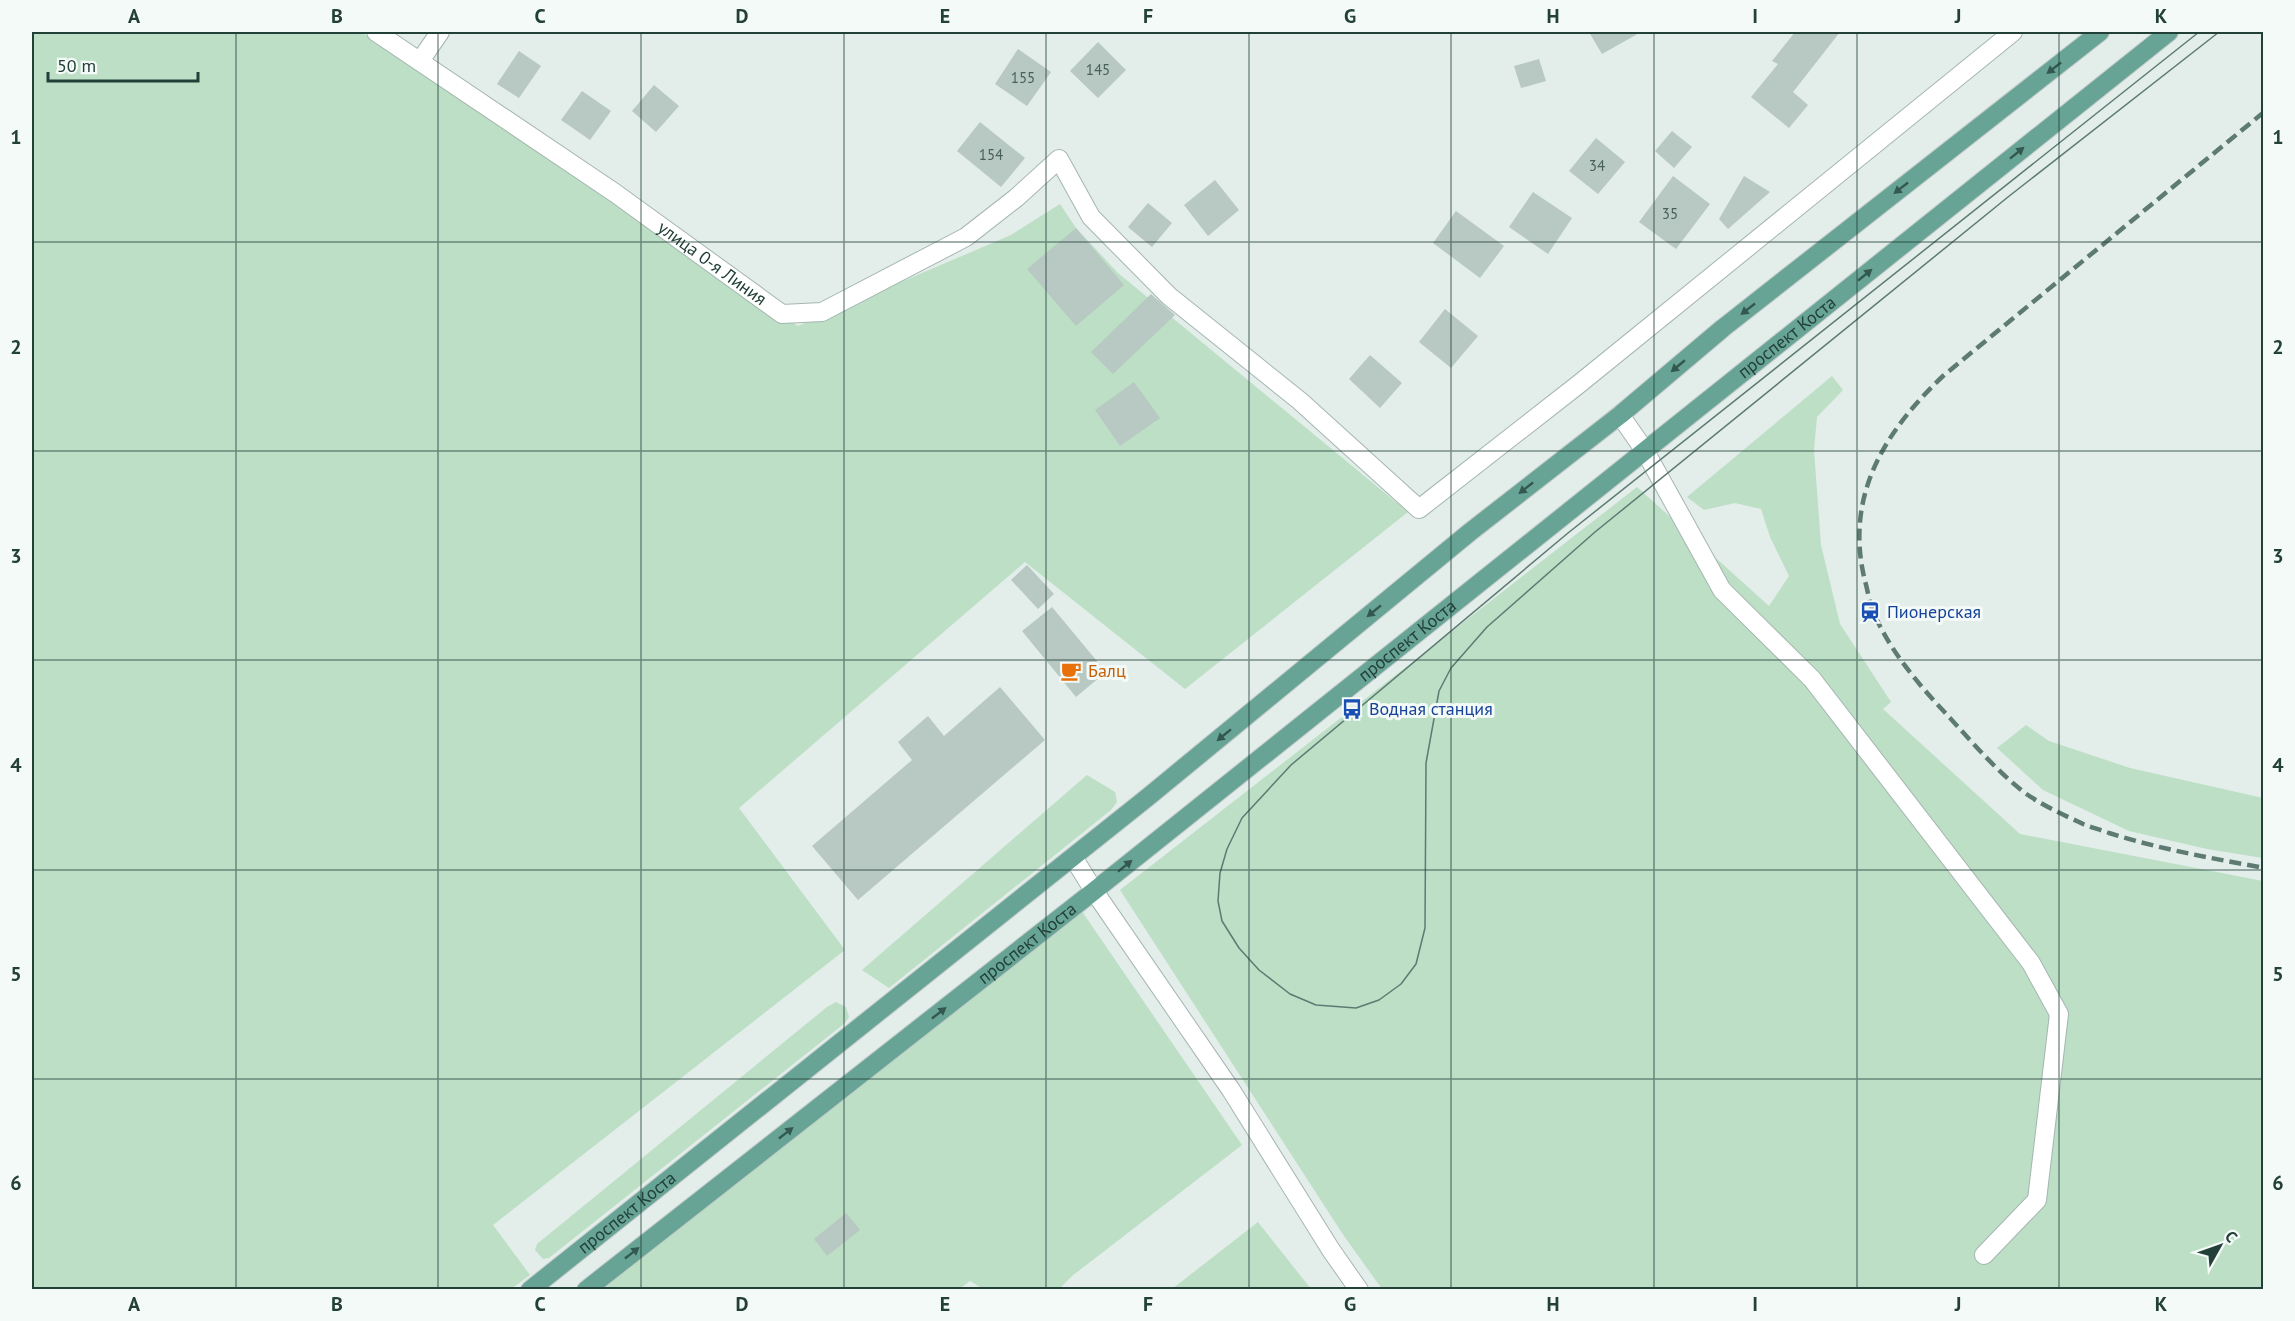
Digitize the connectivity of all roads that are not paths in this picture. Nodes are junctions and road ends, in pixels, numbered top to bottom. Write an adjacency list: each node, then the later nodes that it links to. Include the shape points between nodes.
1 (376, 32): 6 (street, улица 0-я Линия)
2 (440, 32): 6 (street)
3 (2013, 32): 6 (street, улица 0-я Линия, via 1419,509 1300,401 1169,296 1091,217 1059,159 966,237 822,312 782,314 615,193)
4 (2100, 32): 7 (main road, проспект Коста, one-way to 7, via 1723,328)
5 (2169, 32): 8 (main road, проспект Коста, one-way to 5)
6 (420, 62)
7 (1620, 415): 8 (street); 9 (main road, проспект Коста, one-way to 9, via 1470,532)
8 (1645, 451): 10 (main road, проспект Коста, one-way to 8); 11 (street, via 1722,590 1812,679 2031,963 2059,1014 2037,1200)
9 (1073, 857): 10 (street); 12 (main road, проспект Коста)
10 (1094, 891): 13 (main road, проспект Коста, one-way to 10); 14 (street, via 1231,1090)
11 (1984, 1255)
12 (530, 1290)
13 (586, 1290)
14 (1359, 1290)

